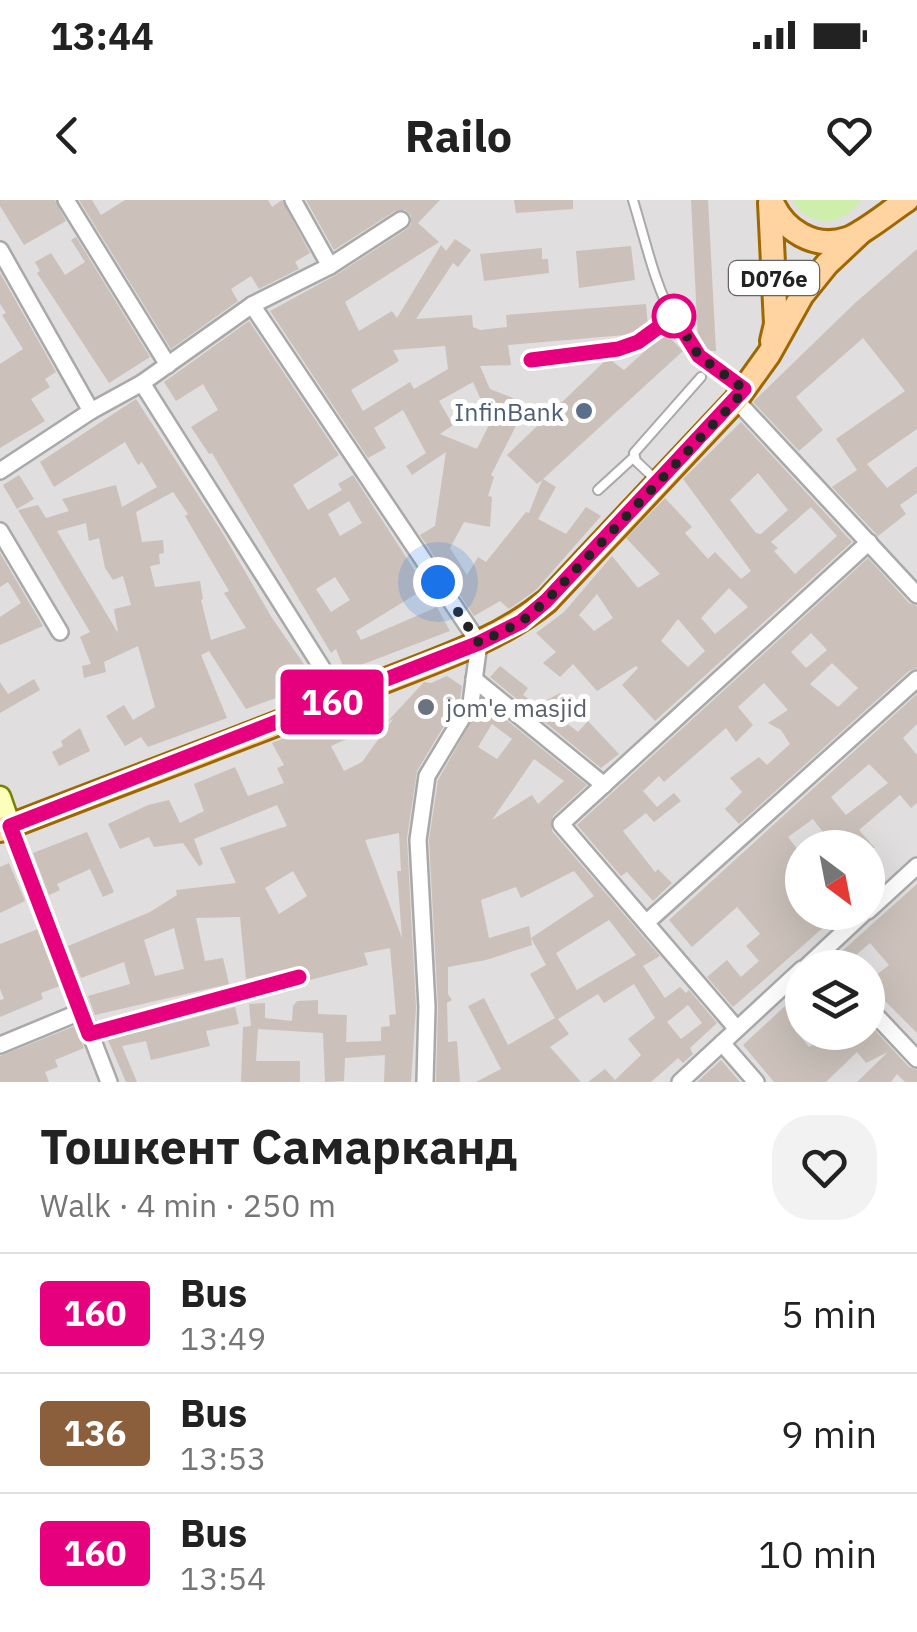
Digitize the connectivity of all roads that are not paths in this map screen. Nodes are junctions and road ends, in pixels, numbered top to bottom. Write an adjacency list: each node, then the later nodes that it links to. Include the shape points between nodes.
1 (66, 200): 14 (street)
2 (293, 200): 9 (street)
3 (633, 200): 11 (lane, via 664,303)
4 (770, 200): 6 (main road, D076e, via 786,225 814,240 830,242); 12 (main road, D076e, via 776,324)
5 (907, 200): 6 (main road, D076e)
6 (873, 217): 12 (main road, D076e, via 802,296)
7 (401, 220): 9 (street)
8 (0, 250): 18 (street)
9 (330, 266): 10 (street)
10 (252, 305): 14 (street); 27 (street)
11 (674, 316): 13 (lane, via 618,349); 17 (lane, via 699,356)
12 (769, 354): 17 (main road, D076e)
13 (531, 360)
14 (168, 365): 16 (street)
15 (701, 377): 19 (lane)
16 (142, 383): 18 (street); 30 (street)
17 (740, 394): 21 (main road, D076e); 24 (street)
18 (90, 411): 20 (street)
19 (634, 457): 21 (lane); 22 (lane)
20 (0, 471)
21 (658, 482): 27 (main road, D076e, via 546,601)
22 (598, 490)
23 (0, 531): 26 (street)
24 (870, 542): 25 (street); 31 (street)
25 (917, 595)
26 (60, 632)
27 (479, 643): 28 (street); 30 (main road, D076e)
28 (474, 679): 31 (street); 49 (street, via 471,703 427,776 418,840)
29 (917, 679): 36 (street)
30 (341, 698): 33 (main road, D076e)
31 (604, 784): 36 (street, via 562,824)
32 (0, 797): 33 (main road)
33 (5, 828): 41 (street)
34 (917, 866): 35 (street)
35 (885, 895)
36 (647, 922): 43 (street)
37 (846, 930): 38 (street)
38 (823, 950)
39 (299, 977): 44 (street)
40 (785, 985): 43 (street)
41 (80, 1012): 44 (street); 46 (street)
42 (885, 1025): 47 (street)
43 (737, 1029): 45 (street)
44 (89, 1034): 48 (street)
45 (722, 1043): 50 (street); 51 (street)
46 (0, 1045)
47 (917, 1060)
48 (110, 1082)
49 (426, 1082)
50 (680, 1082)
51 (756, 1082)

